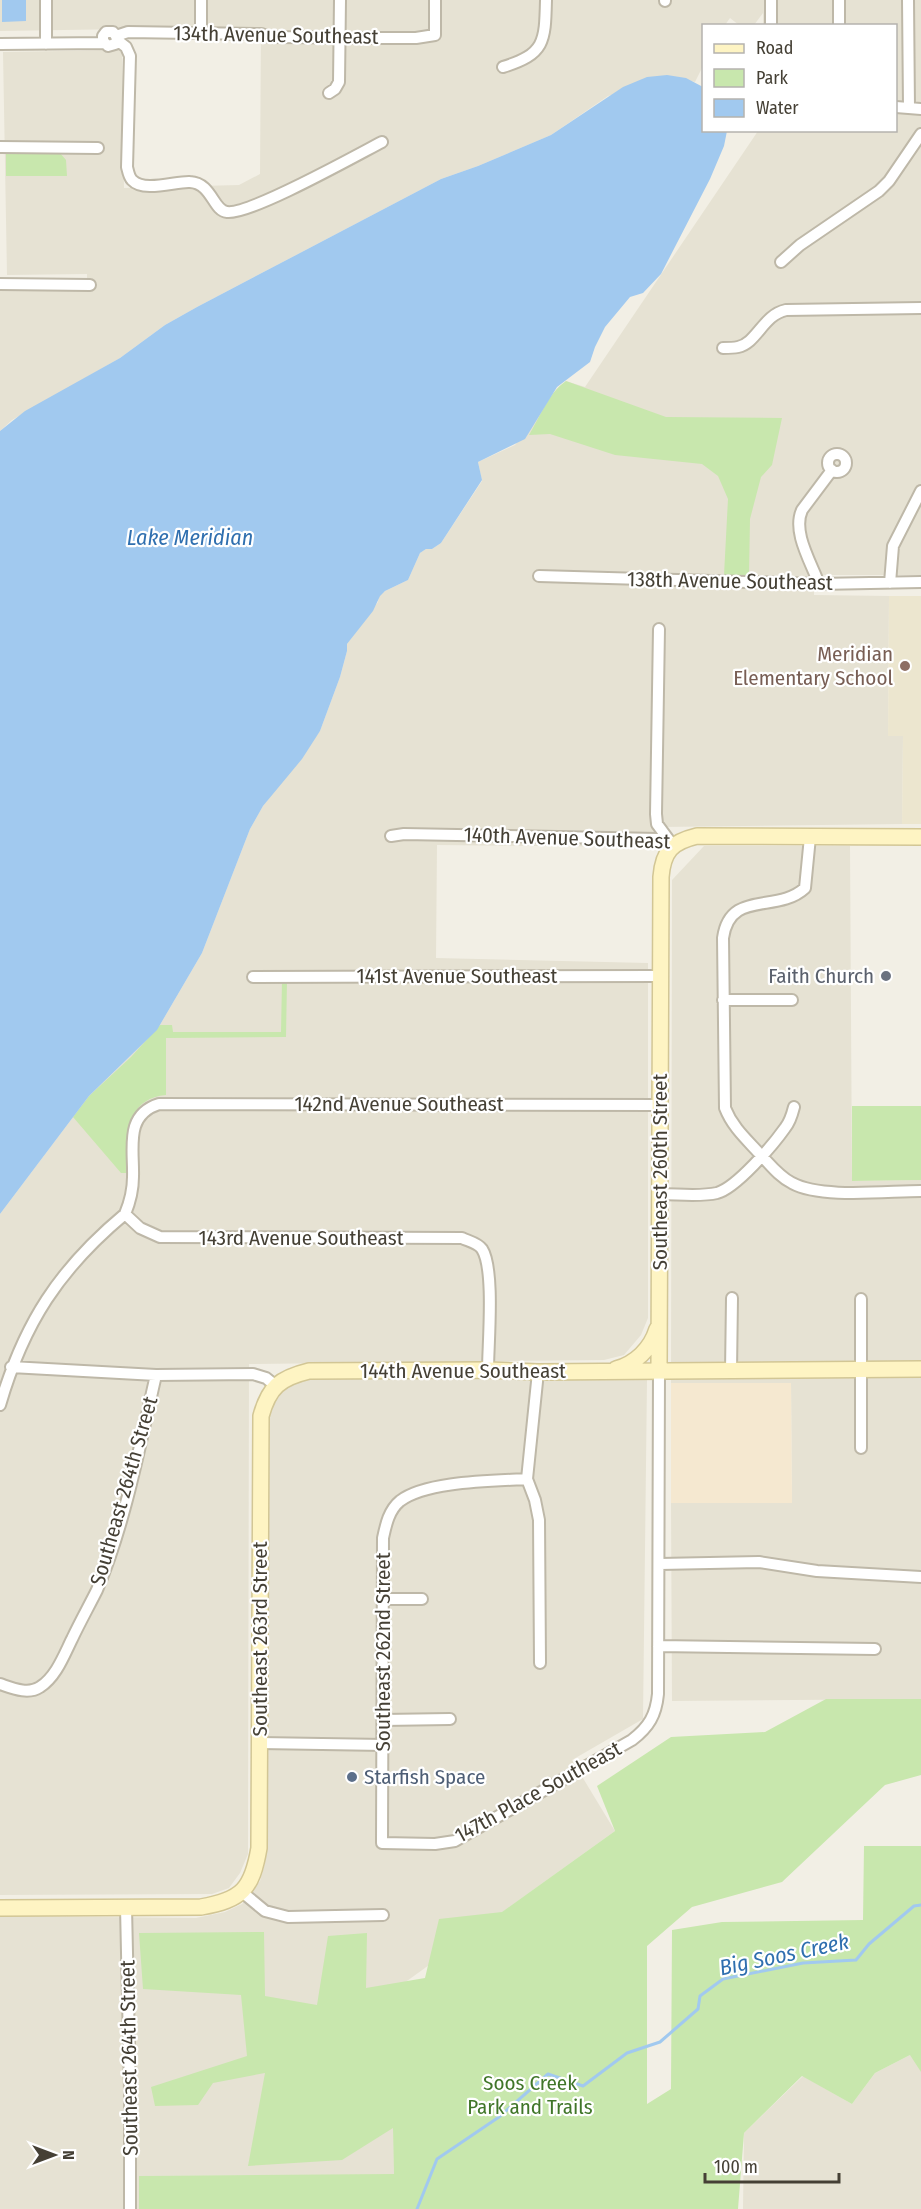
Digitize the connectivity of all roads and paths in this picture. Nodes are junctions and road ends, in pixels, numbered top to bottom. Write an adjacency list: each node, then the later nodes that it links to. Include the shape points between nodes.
1 (46, 0): 15 (street)
2 (201, 0): 11 (street)
3 (340, 0): 12 (street)
4 (435, 0): 12 (street, 134th Avenue Southeast, via 435,34 416,38)
5 (546, 0): 16 (street, via 544,31 536,52)
6 (771, 0): 9 (street)
7 (839, 0): 10 (street)
8 (908, 0): 19 (street)
9 (771, 24)
10 (839, 24)
11 (201, 33): 12 (street, 134th Avenue Southeast); 13 (street, 134th Avenue Southeast, via 128,32)
12 (339, 37): 17 (street, via 339,82)
13 (117, 38): 15 (street, 134th Avenue Southeast, via 112,45); 22 (street, via 130,56 127,168 138,184 192,182 206,189 219,208 234,212 257,205)
14 (0, 44): 15 (street, 134th Avenue Southeast)
15 (46, 44)
16 (503, 67)
17 (329, 93)
18 (897, 107): 19 (street)
19 (909, 107): 20 (street)
20 (921, 109)
21 (921, 134): 25 (street, via 879,191)
22 (382, 142)
23 (0, 147): 24 (street)
24 (98, 148)
25 (781, 262)
26 (0, 284): 27 (street)
27 (90, 285)
28 (921, 308): 29 (street, via 786,310 773,314 745,344)
29 (723, 348)
30 (832, 470): 35 (street, via 799,517 799,531)
31 (921, 491): 34 (street, via 893,546)
32 (539, 576): 35 (street, 138th Avenue Southeast)
33 (921, 582): 34 (street, 138th Avenue Southeast)
34 (890, 583): 35 (street, 138th Avenue Southeast)
35 (819, 584)
36 (659, 629): 40 (street, via 656,814 657,824)
37 (392, 836): 40 (street, 140th Avenue Southeast, via 658,839)
38 (810, 837): 39 (street, 140th Avenue Southeast); 40 (street, 140th Avenue Southeast, via 697,836); 43 (street, via 805,888 788,898 743,908 731,914 725,924)
39 (921, 837)
40 (673, 845): 41 (street, Southeast 260th Street, via 662,864)
41 (660, 976): 42 (street, 141st Avenue Southeast); 45 (street, Southeast 260th Street)
42 (253, 977)
43 (723, 1000): 44 (street); 47 (street, via 725,1108 730,1120)
44 (792, 1000)
45 (660, 1106): 49 (street, Southeast 260th Street); 50 (street, 142nd Avenue Southeast, via 168,1102 153,1105 141,1113 133,1129 133,1180)
46 (794, 1107): 47 (street, via 784,1130)
47 (761, 1155): 48 (street, via 780,1175 803,1188); 49 (street, via 737,1181 718,1192)
48 (921, 1191)
49 (660, 1194): 53 (street, Southeast 260th Street)
50 (125, 1214): 54 (street, via 71,1265 36,1314); 56 (street, 143rd Avenue Southeast, via 140,1228 160,1238 462,1238 482,1248 489,1274)
51 (732, 1298): 59 (street)
52 (861, 1299): 57 (street)
53 (660, 1318): 58 (street, Southeast 260th Street); 61 (street, via 645,1351 632,1362)
54 (11, 1367): 62 (street); 64 (street)
55 (921, 1369): 57 (street, 144th Avenue Southeast)
56 (488, 1370): 60 (street, 144th Avenue Southeast); 63 (street, 144th Avenue Southeast, via 309,1371)
57 (861, 1370): 59 (street, 144th Avenue Southeast); 65 (street)
58 (659, 1371): 59 (street, 144th Avenue Southeast); 61 (street, 144th Avenue Southeast); 67 (street, Southeast 260th Street)
59 (731, 1371)
60 (538, 1372): 61 (street, 144th Avenue Southeast); 66 (street)
61 (605, 1372)
62 (156, 1375): 63 (street, via 253,1374); 74 (street, Southeast 264th Street, via 113,1543 97,1589 61,1662 38,1689 15,1689)
63 (276, 1386): 78 (street, Southeast 263rd Street, via 266,1399 259,1440)
64 (0, 1405)
65 (861, 1448)
66 (527, 1479): 69 (street, Southeast 262nd Street, via 435,1487 400,1501 392,1510 383,1538); 73 (street, via 539,1520)
67 (660, 1564): 68 (street, via 759,1562 817,1571); 71 (street, Southeast 260th Street)
68 (921, 1577)
69 (383, 1599): 70 (street); 76 (street, Southeast 262nd Street)
70 (422, 1599)
71 (658, 1646): 72 (street); 77 (street, Southeast 260th Street, via 658,1694)
72 (875, 1648)
73 (540, 1663)
74 (0, 1684)
75 (450, 1719): 76 (street)
76 (383, 1720): 79 (street, Southeast 262nd Street)
77 (651, 1722): 80 (street, 147th Place Southeast, via 632,1740 455,1841)
78 (260, 1743): 79 (street); 81 (street, Southeast 263rd Street, via 259,1848)
79 (384, 1745): 80 (street, Southeast 262nd Street)
80 (382, 1843)
81 (242, 1892): 82 (street, via 223,1903 201,1907); 84 (street, via 266,1911 288,1917)
82 (126, 1907): 83 (street); 85 (street, Southeast 264th Street)
83 (0, 1908)
84 (383, 1915)
85 (130, 2209)

